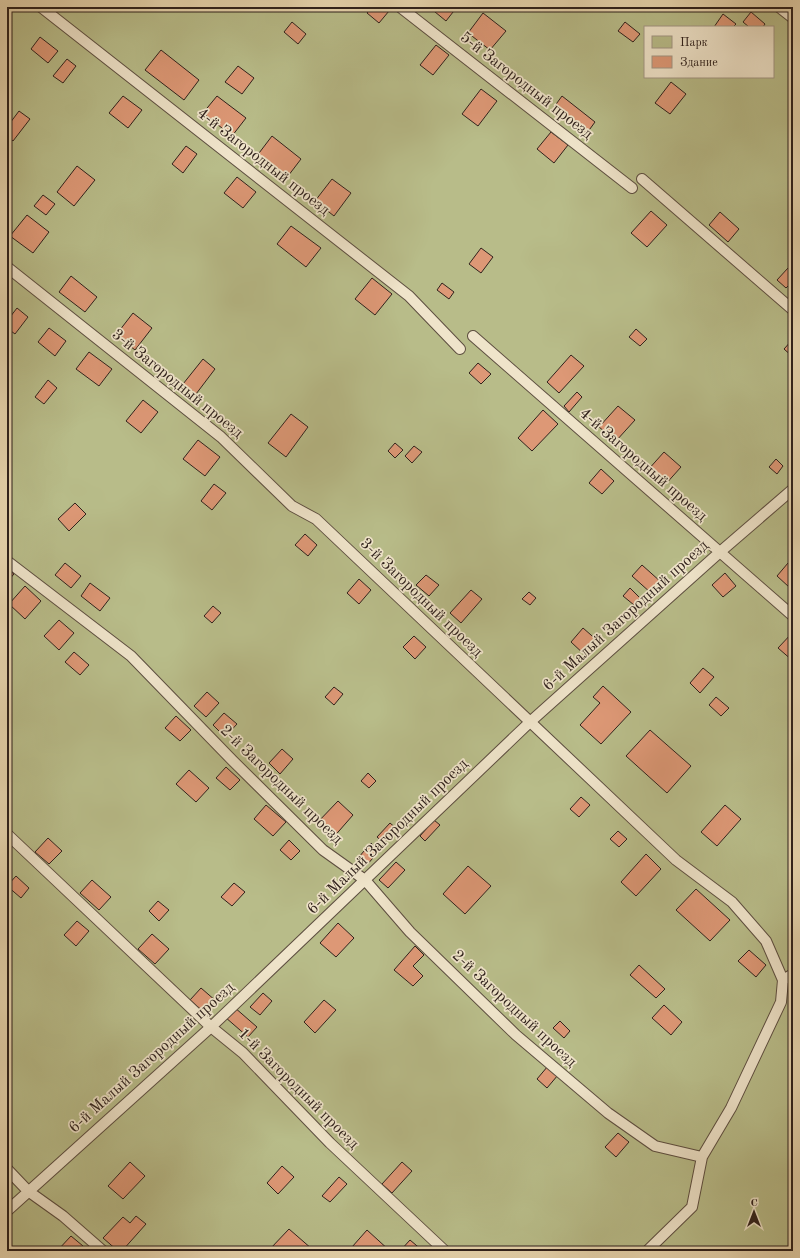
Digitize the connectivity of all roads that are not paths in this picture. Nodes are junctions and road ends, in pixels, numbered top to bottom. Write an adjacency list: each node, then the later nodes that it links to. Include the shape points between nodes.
1 (41, 7): 10 (lane, 4-й Загородный проезд, via 409,296)
2 (400, 7): 6 (lane, 5-й Загородный проезд)
3 (779, 7): 4 (lane)
4 (793, 18)
5 (642, 179): 8 (lane)
6 (632, 188)
7 (7, 266): 15 (lane, 3-й Загородный проезд, via 221,437 292,506 316,519)
8 (793, 310)
9 (473, 336): 12 (lane, 4-й Загородный проезд)
10 (460, 348)
11 (793, 489): 12 (lane, 6-й Малый Загородный проезд)
12 (720, 552): 14 (lane, 4-й Загородный проезд); 15 (lane, 6-й Малый Загородный проезд)
13 (7, 561): 17 (lane, 2-й Загородный проезд, via 131,656 323,850)
14 (793, 616)
15 (530, 722): 17 (lane, 6-й Малый Загородный проезд); 19 (lane, 3-й Загородный проезд, via 676,860 732,902 766,941)
16 (7, 834): 20 (lane, 1-й Загородный проезд)
17 (365, 880): 20 (lane, 6-й Малый Загородный проезд); 21 (lane, 2-й Загородный проезд, via 410,932 516,1035 608,1113 655,1146)
18 (793, 974): 19 (lane)
19 (783, 980): 21 (lane, via 781,1002 731,1108)
20 (211, 1026): 23 (lane, 6-й Малый Загородный проезд); 26 (lane, 1-й Загородный проезд, via 244,1053 330,1143)
21 (702, 1157): 27 (lane, via 692,1208)
22 (7, 1169): 23 (lane)
23 (28, 1191): 24 (lane, 6-й Малый Загородный проезд); 25 (lane, via 63,1216)
24 (7, 1211)
25 (103, 1251)
26 (445, 1251)
27 (647, 1251)

